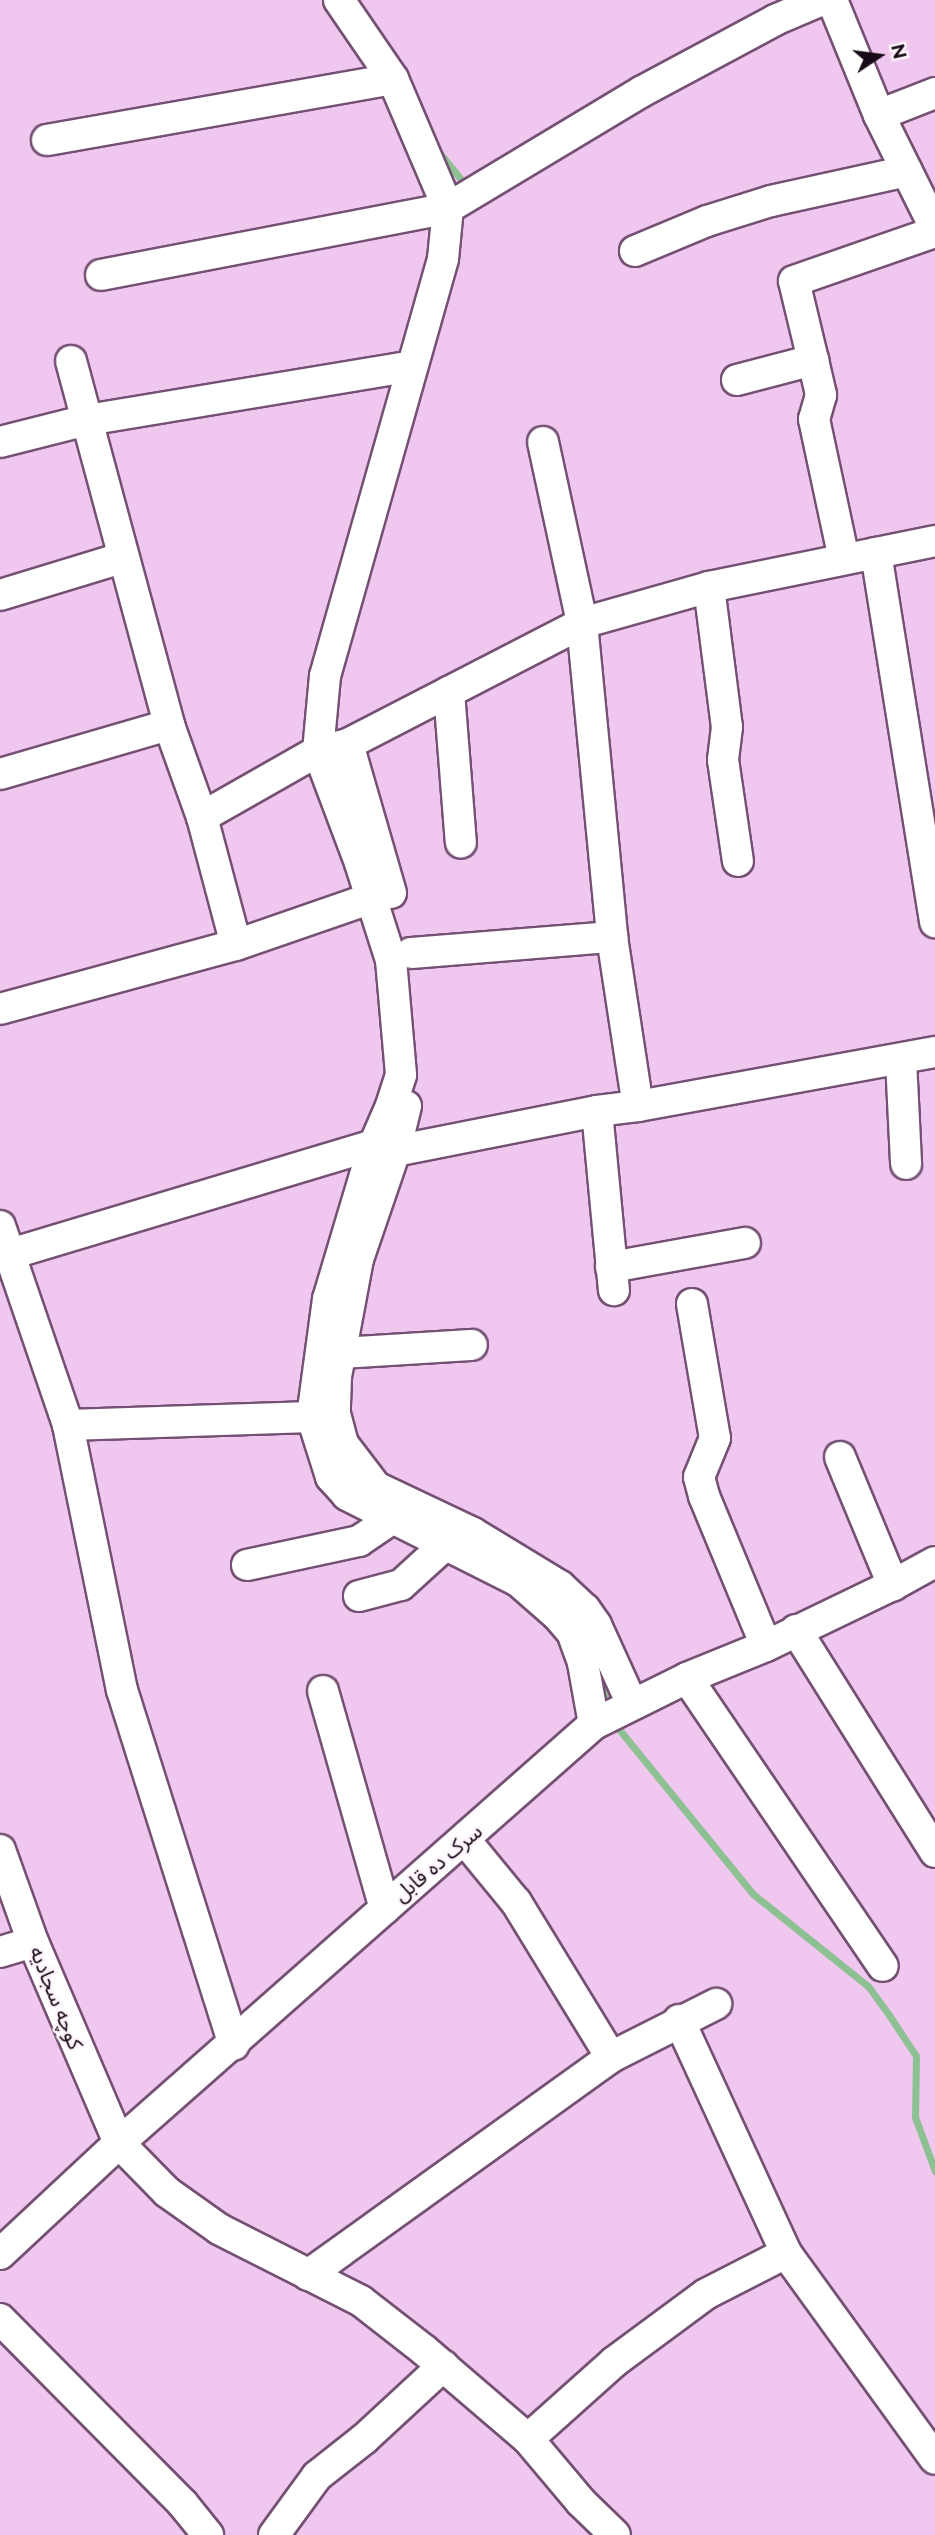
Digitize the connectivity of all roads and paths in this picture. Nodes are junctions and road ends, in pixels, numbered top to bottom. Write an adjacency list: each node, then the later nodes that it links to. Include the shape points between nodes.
1 (339, 0): 4 (street)
2 (822, 0): 9 (street, via 775,20 642,92)
3 (832, 0): 6 (street)
4 (393, 79): 7 (street); 9 (street)
5 (935, 93): 6 (street)
6 (879, 115): 8 (street)
7 (47, 140)
8 (907, 171): 10 (street); 11 (street, via 771,201)
9 (448, 208): 12 (street); 15 (street, via 443,258)
10 (935, 230): 13 (street, via 794,281)
11 (635, 251)
12 (101, 275)
13 (813, 360): 16 (street); 23 (street, via 821,394 814,419)
14 (71, 361): 17 (street)
15 (412, 366): 17 (street); 30 (street, via 325,677)
16 (737, 380)
17 (87, 420): 18 (street); 22 (street)
18 (0, 442)
19 (543, 442): 26 (street)
20 (935, 541): 21 (street)
21 (876, 553): 23 (street); 36 (street)
22 (122, 558): 25 (street); 28 (street)
23 (844, 559): 24 (street)
24 (709, 587): 26 (street); 34 (street, via 727,727 723,760)
25 (0, 595)
26 (582, 623): 27 (street); 37 (street)
27 (449, 692): 29 (street); 33 (street)
28 (169, 725): 31 (street); 32 (street)
29 (348, 744): 30 (street); 39 (street)
30 (318, 751): 32 (street); 35 (street)
31 (0, 774)
32 (202, 817): 38 (street)
33 (461, 843)
34 (738, 861)
35 (372, 898): 38 (street); 45 (street, via 391,960 401,1075)
36 (935, 922)
37 (612, 937): 39 (street); 43 (street)
38 (236, 945): 40 (street)
39 (411, 953): 45 (street, via 418,1057)
40 (0, 1009)
41 (935, 1052): 42 (street)
42 (901, 1060): 43 (street); 46 (street)
43 (638, 1106): 44 (street)
44 (597, 1111): 45 (street); 48 (street, via 612,1278)
45 (384, 1148): 49 (street); 52 (street); 53 (street, via 328,1299)
46 (906, 1164)
47 (0, 1226): 49 (street)
48 (745, 1243)
49 (10, 1254): 54 (street)
50 (692, 1304): 63 (street, via 715,1438 699,1477)
51 (472, 1345): 52 (street)
52 (340, 1353): 66 (street, via 335,1414 343,1444 363,1473 376,1487 473,1533 560,1586 596,1625)
53 (312, 1417): 54 (street); 56 (street, via 331,1477 347,1495)
54 (68, 1425): 77 (street, via 122,1690)
55 (840, 1457): 60 (street)
56 (392, 1519): 57 (street); 59 (street, via 359,1541)
57 (446, 1544): 61 (street, via 401,1585); 67 (street, via 518,1581 572,1632)
58 (935, 1562): 60 (street, سرک ده قابل)
59 (247, 1565)
60 (893, 1585): 62 (street, سرک ده قابل)
61 (359, 1596)
62 (796, 1630): 63 (street, سرک ده قابل); 70 (street)
63 (766, 1646): 64 (street, سرک ده قابل)
64 (687, 1678): 66 (street, سرک ده قابل); 74 (street)
65 (323, 1692): 71 (street)
66 (632, 1704): 67 (street, سرک ده قابل)
67 (594, 1724): 68 (street, سرک ده قابل)
68 (465, 1840): 71 (street, سرک ده قابل); 78 (street, via 516,1902)
69 (0, 1850): 72 (street, کوچه سجادیه)
70 (935, 1852)
71 (385, 1908): 77 (street, سرک ده قابل)
72 (33, 1942): 73 (street); 79 (street, کوچه سجادیه)
73 (0, 1952)
74 (883, 1966)
75 (716, 2004): 76 (street)
76 (679, 2020): 78 (street); 80 (street)
77 (234, 2045): 79 (street, سرک ده قابل)
78 (611, 2057): 82 (street)
79 (119, 2143): 81 (street, سرک ده قابل); 82 (street, via 167,2192 219,2229)
80 (786, 2253): 85 (street, via 706,2294 614,2362); 86 (street)
81 (0, 2254)
82 (308, 2275): 84 (street, via 361,2301)
83 (0, 2319): 87 (street)
84 (443, 2366): 85 (street); 88 (street, via 317,2476)
85 (528, 2439): 89 (street)
86 (935, 2459)
87 (208, 2535)
88 (274, 2535)
89 (615, 2535)

